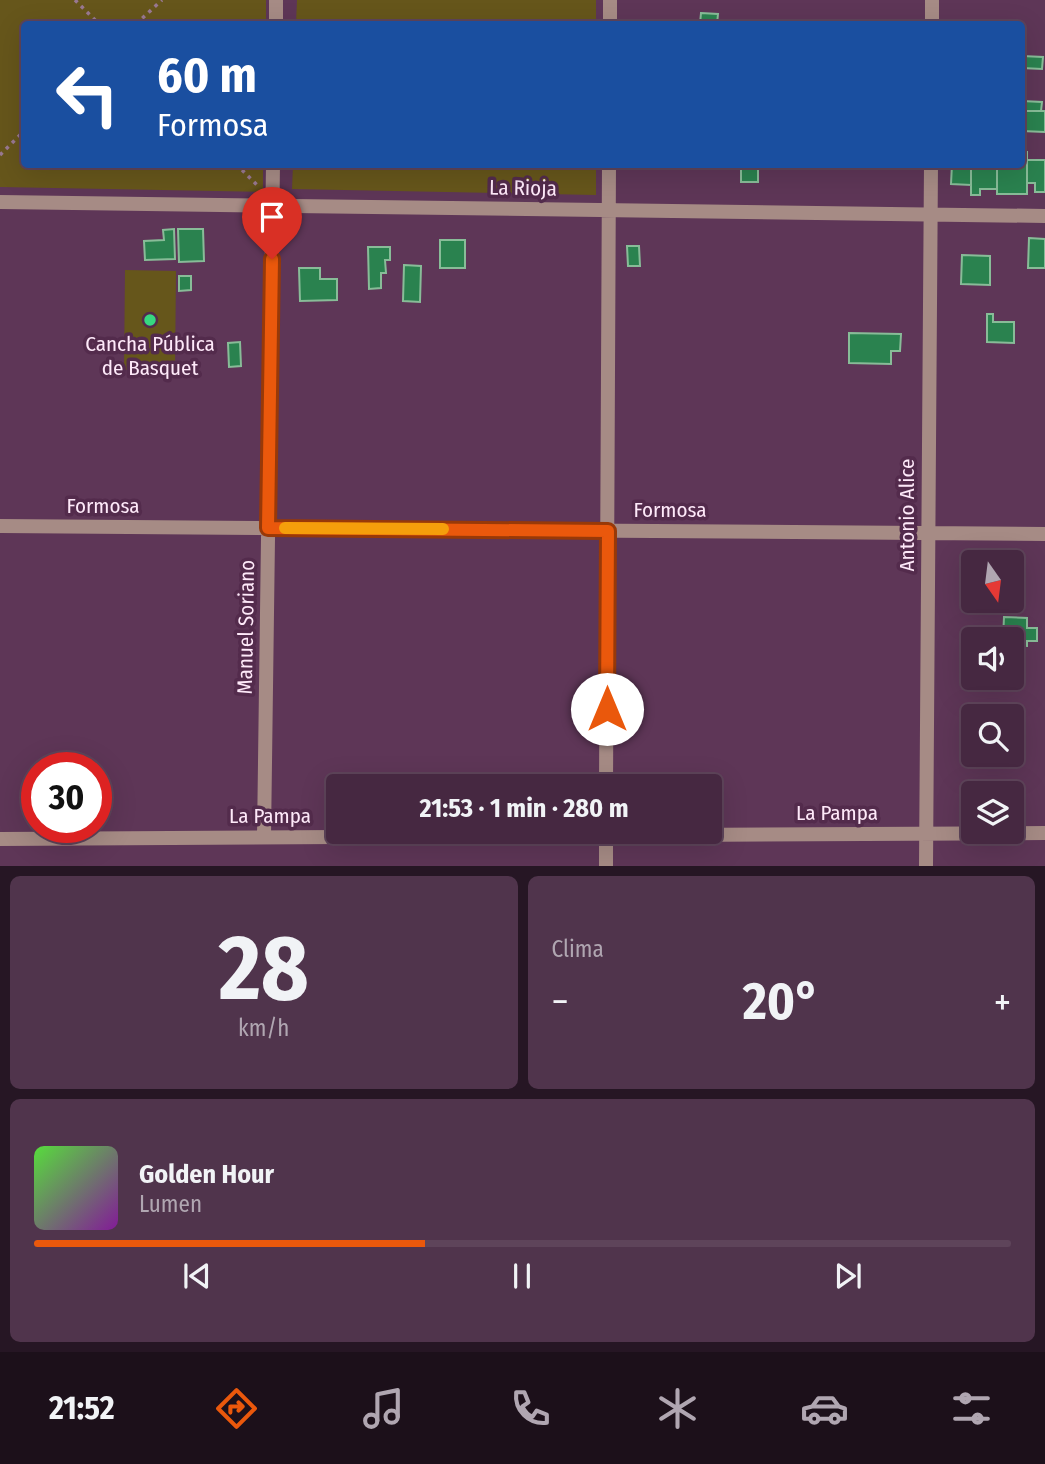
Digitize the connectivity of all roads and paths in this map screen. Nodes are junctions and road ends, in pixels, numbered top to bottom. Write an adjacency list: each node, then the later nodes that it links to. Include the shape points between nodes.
1 (75, 0): 6 (path)
2 (162, 0): 7 (path)
3 (276, 0): 8 (street)
4 (610, 0): 9 (street)
5 (932, 0): 10 (street)
6 (96, 21)
7 (139, 21)
8 (276, 21)
9 (610, 21)
10 (932, 21)
11 (21, 134): 12 (path)
12 (0, 155)
13 (240, 168): 17 (path)
14 (274, 168): 19 (street, Manuel Soriano)
15 (609, 168): 20 (street)
16 (931, 168): 21 (street, Antonio Alice)
17 (263, 191)
18 (0, 202): 19 (street, La Rioja)
19 (273, 205): 20 (street, La Rioja); 24 (street, Manuel Soriano)
20 (609, 210): 21 (street, La Rioja); 25 (street)
21 (931, 215): 22 (street, La Rioja); 26 (street, Antonio Alice)
22 (1045, 216)
23 (0, 526): 24 (street, Formosa)
24 (268, 528): 25 (street, Formosa); 33 (street, Manuel Soriano)
25 (608, 531): 26 (street, Formosa); 28 (street)
26 (928, 533): 27 (street, Formosa); 31 (street, Antonio Alice)
27 (1045, 534)
28 (606, 774)
29 (722, 833): 31 (street, La Pampa)
30 (1045, 833): 31 (street, La Pampa)
31 (926, 834): 37 (street, Antonio Alice)
32 (326, 836): 33 (street, La Pampa)
33 (264, 837): 34 (street, La Pampa)
34 (0, 839)
35 (606, 844): 36 (street)
36 (606, 866)
37 (926, 866)

